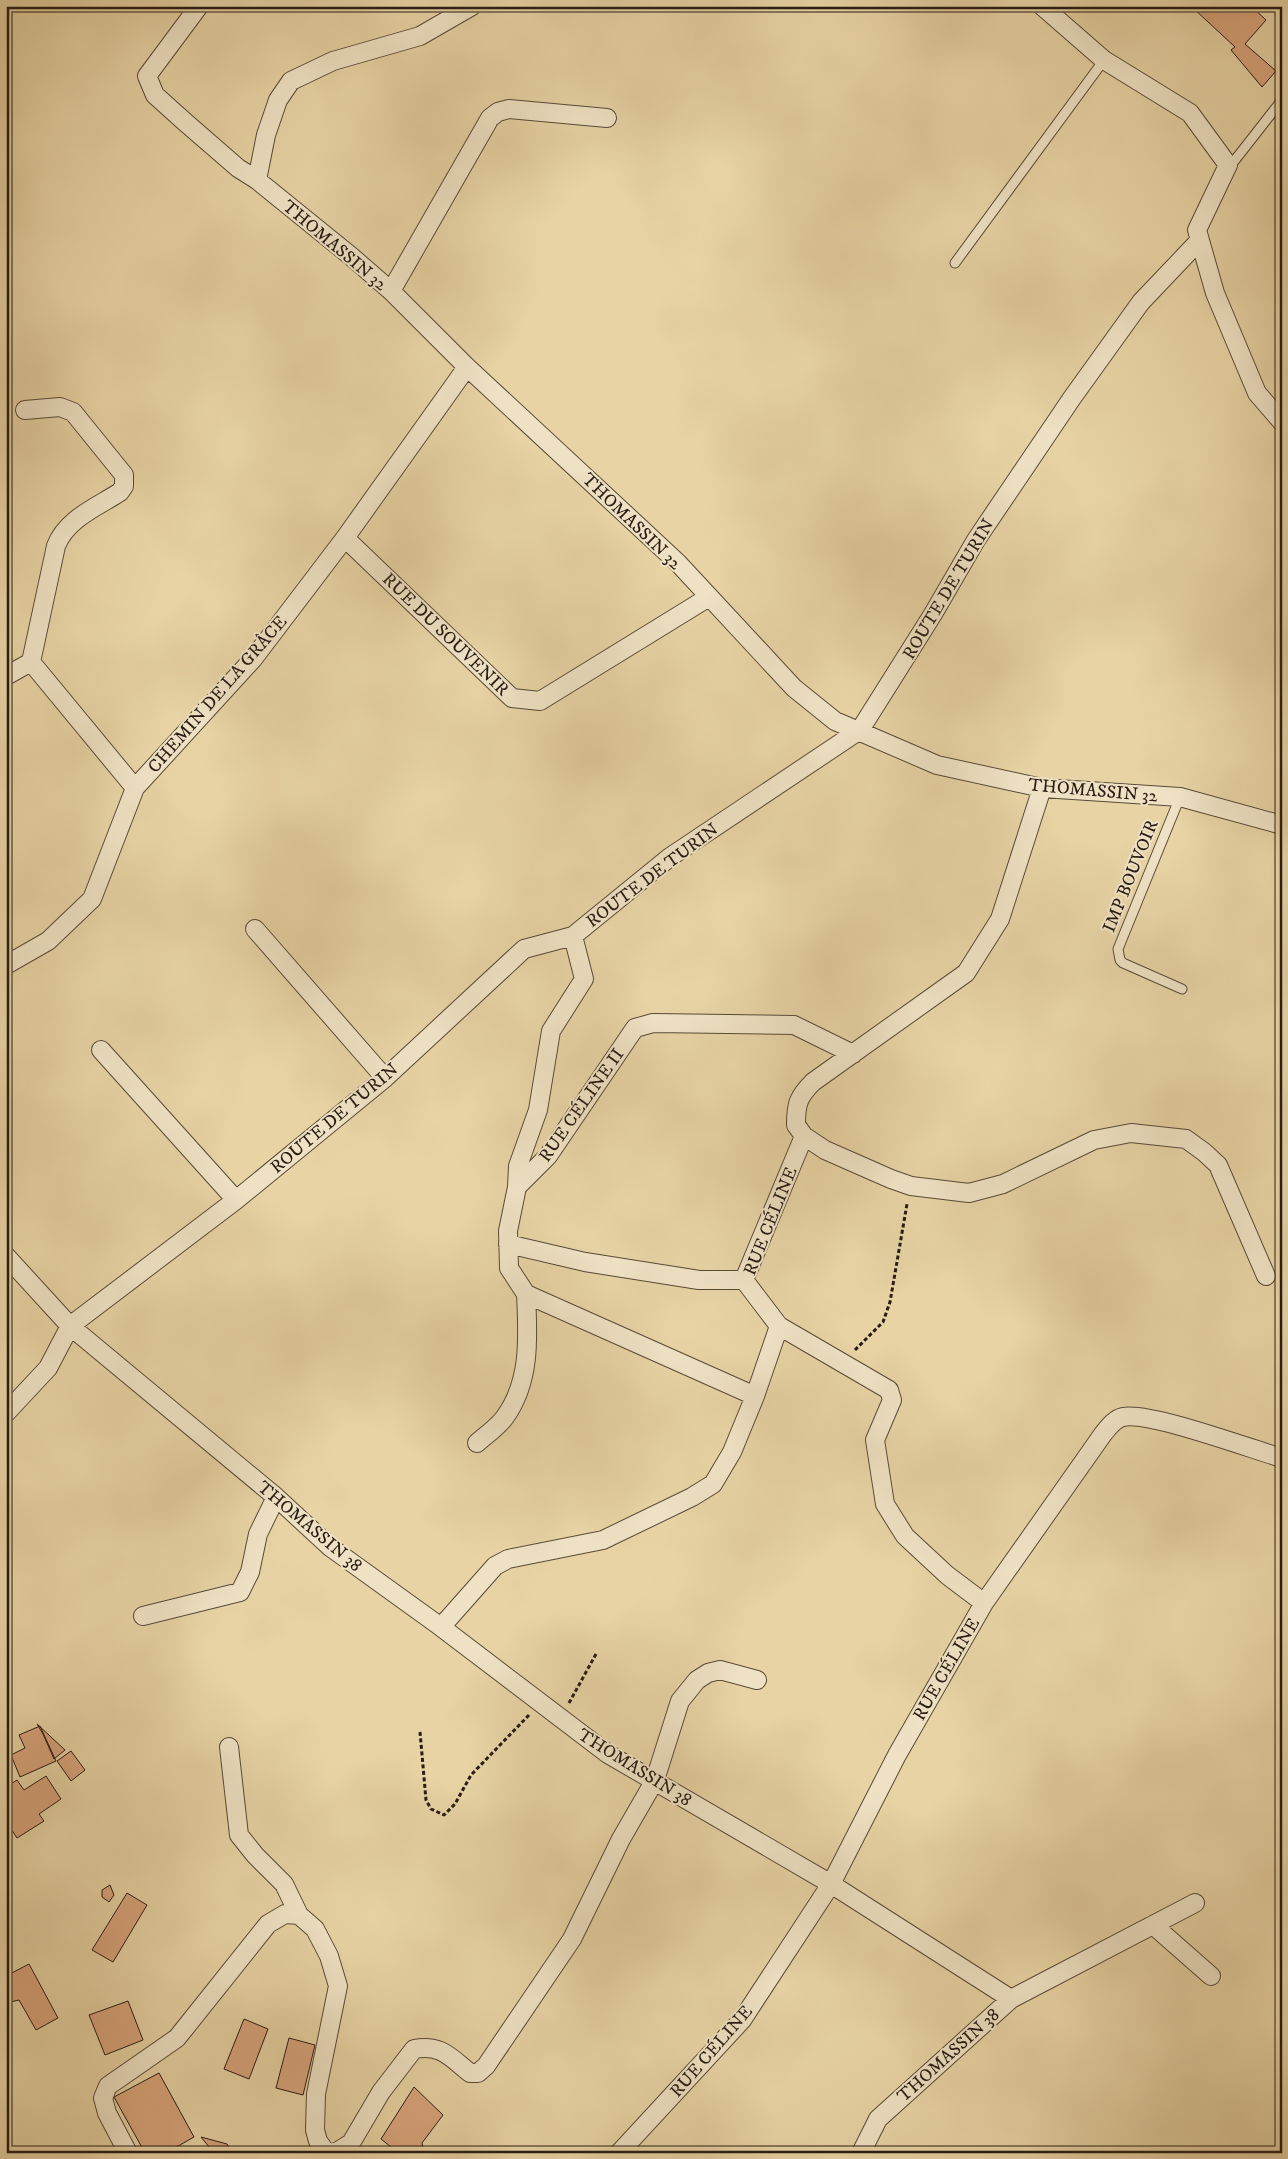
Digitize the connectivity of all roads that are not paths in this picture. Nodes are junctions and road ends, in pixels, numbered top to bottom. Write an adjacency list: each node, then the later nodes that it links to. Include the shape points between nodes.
1 (199, 6): 8 (street, THOMASSIN 32, via 147,76 155,95 238,168)
2 (472, 6): 8 (street, via 420,36 333,61 291,81 278,100 266,135)
3 (1042, 6): 4 (street)
4 (1104, 60): 7 (street, via 1190,112); 10 (lane)
5 (1282, 100): 7 (lane)
6 (608, 118): 11 (street, via 509,109 490,118)
7 (1228, 165): 9 (street, via 1197,230)
8 (257, 180): 11 (street, THOMASSIN 32)
9 (1199, 241): 14 (street, via 1215,293 1257,393); 19 (street, ROUTE DE TURIN, via 1141,302 1072,398 976,540)
10 (955, 263)
11 (391, 291): 12 (street, THOMASSIN 32)
12 (467, 367): 15 (street, CHEMIN DE LA GRÂCE); 16 (street, THOMASSIN 32, via 678,563)
13 (25, 410): 17 (street, via 60,407 73,412 124,475 124,486 120,492 68,525 60,535)
14 (1282, 422)
15 (345, 538): 16 (street, RUE DU SOUVENIR, via 512,698 523,700 540,701); 20 (street, CHEMIN DE LA GRÂCE, via 253,659)
16 (709, 597): 19 (street, THOMASSIN 32, via 794,688 835,721)
17 (31, 662): 18 (street); 20 (street)
18 (6, 676)
19 (860, 730): 21 (street, THOMASSIN 32, via 937,765); 25 (street, ROUTE DE TURIN, via 670,857)
20 (135, 788): 26 (street, CHEMIN DE LA GRÂCE, via 92,899 48,941)
21 (1042, 788): 22 (street, THOMASSIN 32); 29 (street, via 1000,919 966,973)
22 (1180, 797): 23 (street, THOMASSIN 32); 27 (lane, IMP BOUVOIR, via 1118,949 1124,963)
23 (1282, 825)
24 (255, 929): 30 (street)
25 (573, 936): 30 (street, ROUTE DE TURIN, via 524,949); 32 (street, via 584,979 551,1031 538,1110 518,1166)
26 (6, 965)
27 (1182, 989)
28 (101, 1050): 33 (street)
29 (853, 1054): 31 (street, via 813,1082 800,1096 796,1125); 32 (street, RUE CÉLINE II, via 794,1024 652,1022 635,1028 548,1156)
30 (385, 1078): 33 (street, ROUTE DE TURIN)
31 (804, 1136): 36 (street, via 825,1150 910,1186 969,1193 1003,1184 1094,1140 1131,1132 1186,1139 1218,1165); 37 (street, RUE CÉLINE)
32 (517, 1187): 34 (street)
33 (236, 1200): 39 (street, ROUTE DE TURIN)
34 (508, 1244): 37 (street, via 585,1262 699,1280); 38 (street, via 509,1268)
35 (6, 1256): 39 (street, THOMASSIN 38)
36 (1266, 1276)
37 (744, 1280): 40 (street, RUE CÉLINE)
38 (526, 1294): 41 (street); 43 (street, via 528,1342 516,1398 504,1418)
39 (70, 1326): 42 (street, ROUTE DE TURIN, via 48,1368); 45 (street, THOMASSIN 38)
40 (779, 1326): 41 (street); 46 (street, RUE CÉLINE, via 889,1390 892,1400 876,1440 885,1504 905,1536)
41 (755, 1396): 48 (street, via 732,1452 713,1484 603,1540 508,1559 495,1566)
42 (6, 1413)
43 (477, 1443)
44 (1282, 1458): 46 (street, via 1150,1418 1123,1417 1113,1422 1103,1434)
45 (276, 1497): 47 (street, via 258,1534 250,1572 240,1592); 48 (street, THOMASSIN 38, via 330,1547)
46 (984, 1604): 52 (street, RUE CÉLINE, via 897,1755)
47 (143, 1616)
48 (440, 1627): 51 (street, THOMASSIN 38, via 608,1754)
49 (757, 1680): 51 (street, via 720,1670 697,1680 680,1701)
50 (229, 1747): 54 (street, via 240,1834 255,1855 284,1884)
51 (655, 1780): 52 (street, THOMASSIN 38); 54 (street, via 621,1839 572,1939 486,2066 478,2073 470,2073 436,2048 414,2049 381,2092 352,2142 335,2153 325,2151 315,2130 316,2094 338,1986 329,1956 315,1929)
52 (831, 1884): 57 (street, THOMASSIN 38); 59 (street, RUE CÉLINE, via 742,2020)
53 (1195, 1903): 55 (street)
54 (298, 1915): 58 (street, via 285,1914 268,1924 177,2038 108,2086 103,2098 107,2113)
55 (1153, 1924): 56 (street); 57 (street)
56 (1211, 1976)
57 (1010, 1999): 60 (street, THOMASSIN 38, via 878,2119)
58 (128, 2153)
59 (619, 2153)
60 (861, 2153)

